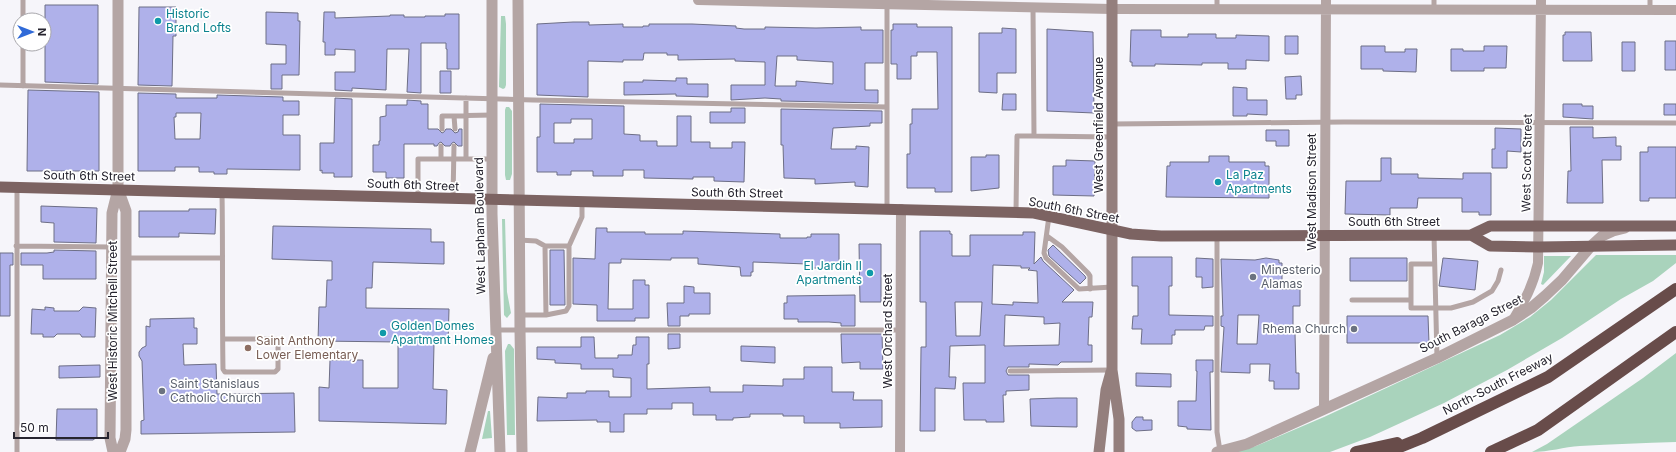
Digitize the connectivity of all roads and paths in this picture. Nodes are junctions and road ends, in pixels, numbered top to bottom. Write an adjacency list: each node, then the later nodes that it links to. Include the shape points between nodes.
1 (23, 0): 16 (lane)
2 (118, 0): 20 (street, West Historic Mitchell Street)
3 (492, 0): 22 (street, West Lapham Boulevard)
4 (518, 0): 23 (street)
5 (698, 0): 7 (street)
6 (1541, 0): 15 (street, West Scott Street)
7 (887, 2): 13 (street); 24 (lane)
8 (1112, 5): 9 (street); 13 (street); 31 (main road, West Greenfield Avenue)
9 (1217, 5): 10 (street)
10 (1326, 5): 11 (street); 28 (street, West Madison Street)
11 (1434, 5): 15 (street)
12 (1650, 5): 14 (street); 15 (street)
13 (1033, 8): 34 (lane)
14 (1676, 10)
15 (1542, 11): 29 (street, West Scott Street)
16 (23, 12)
17 (23, 52): 19 (lane)
18 (0, 85): 19 (lane)
19 (23, 86): 20 (lane)
20 (118, 88): 21 (lane); 44 (street, West Historic Mitchell Street)
21 (466, 98): 22 (lane); 26 (lane)
22 (492, 99): 23 (lane); 27 (street, West Lapham Boulevard)
23 (519, 100): 24 (lane); 49 (street)
24 (887, 107): 51 (lane)
25 (454, 116): 26 (lane); 32 (lane, via 442,116); 33 (lane)
26 (466, 116): 27 (lane); 40 (lane)
27 (492, 116): 41 (street, West Lapham Boulevard)
28 (1326, 122): 29 (lane); 31 (lane); 59 (street, West Madison Street)
29 (1540, 122): 30 (lane); 55 (street, West Scott Street)
30 (1676, 123)
31 (1112, 124): 35 (main road, West Greenfield Avenue)
32 (442, 129)
33 (454, 129)
34 (1034, 136): 35 (lane); 53 (lane, via 1017,136)
35 (1112, 137): 58 (main road, West Greenfield Avenue)
36 (441, 146): 38 (lane)
37 (454, 146): 39 (lane)
38 (441, 159): 39 (lane); 46 (lane, via 418,159)
39 (454, 159): 40 (lane); 47 (lane)
40 (466, 159): 41 (lane)
41 (492, 159): 48 (street, West Lapham Boulevard)
42 (0, 187): 43 (main road, South 6th Street)
43 (16, 187): 44 (main road, South 6th Street); 66 (lane)
44 (118, 189): 45 (main road, South 6th Street); 70 (street, West Historic Mitchell Street, via 112,213); 72 (street, West Historic Mitchell Street, via 126,211)
45 (222, 192): 46 (main road, South 6th Street); 73 (lane)
46 (418, 198): 47 (main road, South 6th Street)
47 (453, 199): 48 (main road, South 6th Street)
48 (492, 200): 49 (main road, South 6th Street); 87 (street, West Lapham Boulevard)
49 (519, 201): 50 (main road, South 6th Street); 64 (street)
50 (582, 202): 51 (main road, South 6th Street); 68 (lane, via 582,217)
51 (887, 209): 52 (main road, South 6th Street)
52 (901, 209): 53 (main road, South 6th Street); 89 (street, West Orchard Street)
53 (1016, 213): 54 (main road, South 6th Street)
54 (1049, 216): 58 (main road, South 6th Street); 62 (lane)
55 (1539, 226): 56 (main road, South 6th Street); 61 (main road, South 6th Street, via 1490,226); 71 (street, West Scott Street)
56 (1632, 226): 57 (main road, South 6th Street); 69 (street, South Baraga Street, via 1612,231)
57 (1676, 226)
58 (1112, 230): 63 (main road, South 6th Street, via 1161,236); 76 (main road, West Greenfield Avenue)
59 (1325, 235): 60 (main road, South 6th Street); 63 (main road, South 6th Street); 98 (street, West Madison Street)
60 (1434, 235): 61 (main road, South 6th Street); 74 (lane)
61 (1471, 235): 71 (main road, via 1490,246)
62 (1047, 236): 77 (lane, via 1088,273); 77 (lane, via 1044,253 1046,258 1079,289)
63 (1217, 236): 109 (lane)
64 (519, 240): 67 (lane, via 536,241); 84 (street)
65 (1676, 245): 69 (main road)
66 (16, 246): 70 (lane); 100 (lane)
67 (546, 246): 68 (lane); 85 (lane)
68 (569, 246): 85 (lane, via 568,306 566,311)
69 (1591, 246): 71 (main road); 86 (street, South Baraga Street, via 1562,280 1531,308)
70 (112, 247): 79 (street, West Historic Mitchell Street)
71 (1539, 247): 86 (street, West Scott Street, via 1534,280 1528,297)
72 (126, 258): 73 (lane); 82 (street, West Historic Mitchell Street)
73 (222, 258): 91 (lane)
74 (1434, 264): 81 (lane, via 1411,264); 83 (lane)
75 (1501, 270): 83 (lane, via 1492,291 1473,302 1451,308)
76 (1112, 287): 77 (lane); 96 (main road, West Greenfield Avenue)
77 (1090, 289)
78 (1676, 289): 99 (highway, North-South Freeway, via 1548,377)
79 (111, 300): 82 (street); 93 (street, West Historic Mitchell Street)
80 (1352, 300): 81 (lane)
81 (1411, 300): 83 (lane, via 1411,308)
82 (126, 301): 94 (street, West Historic Mitchell Street)
83 (1435, 308): 95 (lane)
84 (520, 315): 85 (lane); 88 (street)
85 (546, 315)
86 (1513, 320): 95 (street, South Baraga Street)
87 (496, 330): 88 (lane); 92 (street, West Lapham Boulevard)
88 (520, 330): 89 (lane); 105 (street)
89 (901, 330): 106 (street, West Orchard Street)
90 (1676, 332): 112 (highway, via 1538,430)
91 (222, 339): 91 (lane, via 225,372 278,370 276,339)
92 (496, 346): 103 (street); 104 (street, West Lapham Boulevard)
93 (111, 347): 94 (street); 101 (street, West Historic Mitchell Street, via 110,438)
94 (126, 347): 102 (street, West Historic Mitchell Street, via 126,430)
95 (1436, 358): 98 (street, South Baraga Street)
96 (1112, 370): 97 (lane); 107 (main road, West Greenfield Avenue, via 1106,390); 108 (main road, West Greenfield Avenue, via 1119,420)
97 (1010, 371)
98 (1324, 408): 109 (street, South Baraga Street, via 1247,444)
99 (1422, 438): 110 (highway); 111 (highway, North-South Freeway)
100 (17, 452)
101 (113, 452)
102 (120, 452)
103 (470, 452)
104 (500, 452)
105 (522, 452)
106 (900, 452)
107 (1099, 452)
108 (1119, 452)
109 (1218, 452)
110 (1356, 452)
111 (1387, 452)
112 (1491, 452)

